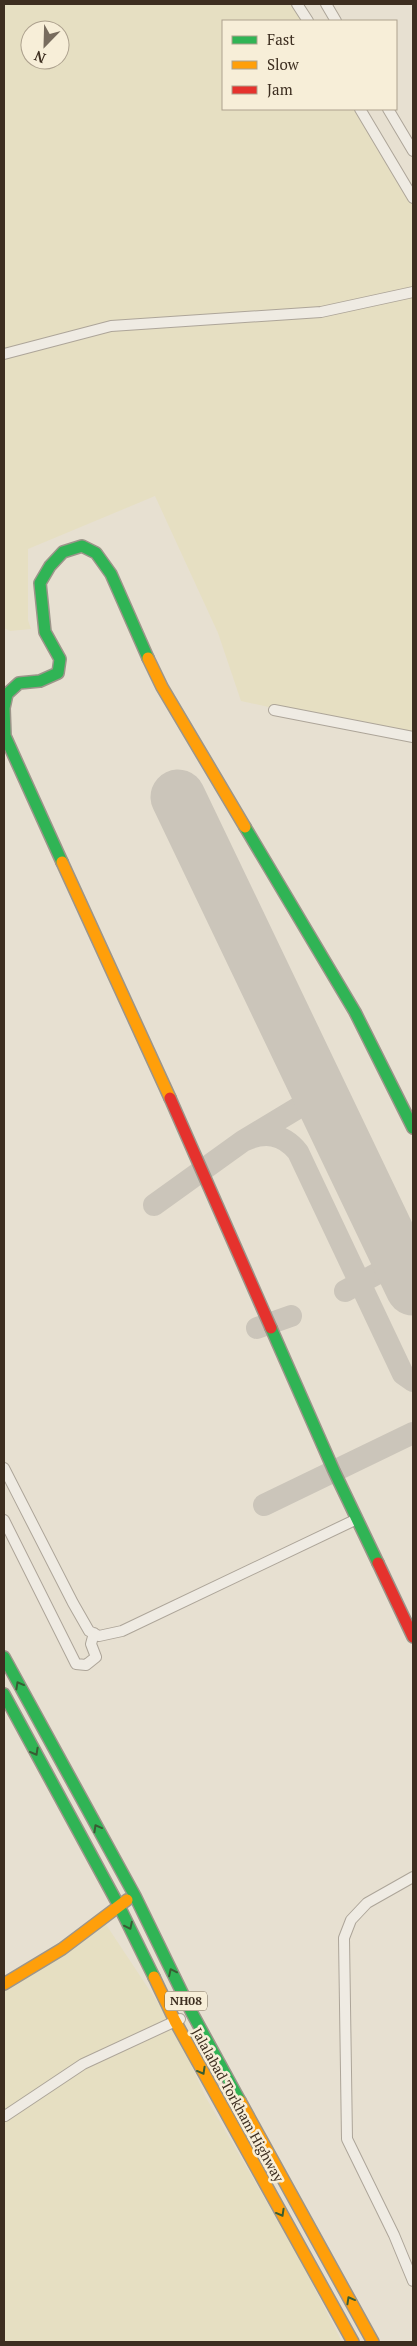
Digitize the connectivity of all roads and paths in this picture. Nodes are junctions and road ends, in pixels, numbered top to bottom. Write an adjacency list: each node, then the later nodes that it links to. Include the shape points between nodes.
1 (297, 4): 3 (street)
2 (326, 4): 4 (street)
3 (307, 20)
4 (335, 20)
5 (361, 110): 8 (street)
6 (389, 110): 7 (street)
7 (413, 151)
8 (413, 198)
9 (413, 292): 10 (street, via 320,312 110,326)
10 (4, 354)
11 (274, 710): 12 (street)
12 (413, 737)
13 (413, 1128): 15 (main road, via 355,1012 162,687 110,574 96,553 82,546 62,552 40,583 45,632 60,659 58,673 40,681 19,683 7,694 5,736)
14 (4, 1468): 17 (street, via 73,1603 89,1631)
15 (357, 1519): 17 (street, via 122,1631 99,1636); 18 (main road)
16 (4, 1520): 17 (street, via 76,1664 86,1665 96,1657 91,1644)
17 (94, 1633)
18 (413, 1637)
19 (4, 1657): 22 (main road, NH08, one-way to 19)
20 (4, 1694): 23 (main road, Jalalabad Torkham Highway / NH08, one-way to 23)
21 (413, 1877): 28 (street, via 367,1903 351,1920 344,1938 347,2139)
22 (135, 1896): 23 (main road); 25 (main road, NH08, one-way to 22)
23 (119, 1906): 24 (main road, via 62,1949); 26 (main road, Jalalabad Torkham Highway / NH08, one-way to 26)
24 (4, 1984)
25 (192, 2013): 26 (street); 30 (main road, NH08, one-way to 25)
26 (175, 2021): 27 (street, via 84,2064); 29 (main road, Jalalabad Torkham Highway / NH08, one-way to 29)
27 (5, 2116)
28 (413, 2281)
29 (353, 2342)
30 (373, 2342)

